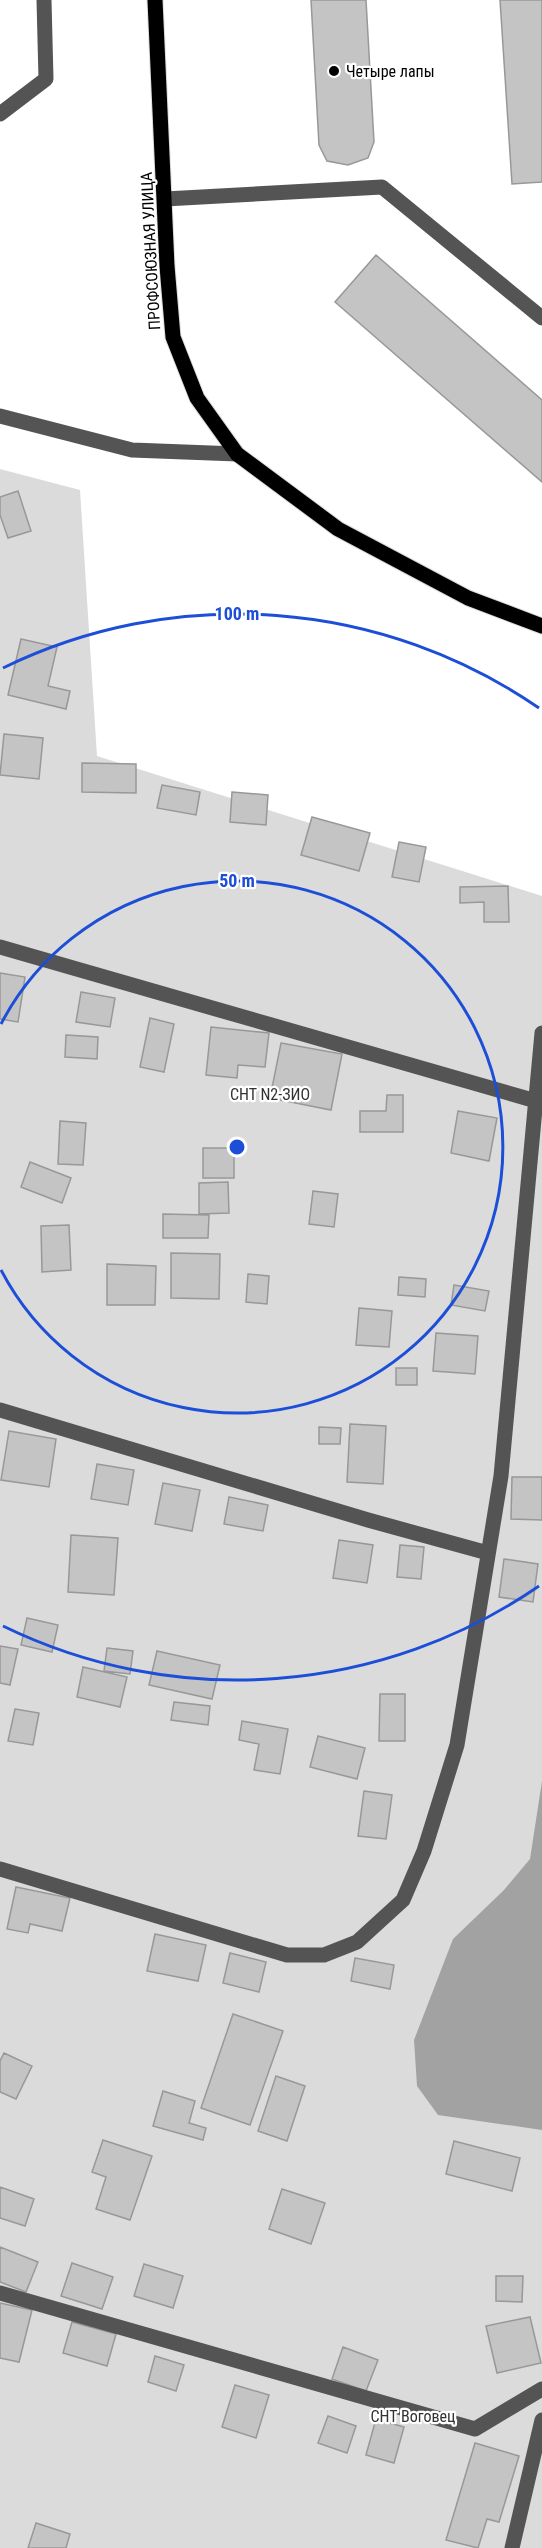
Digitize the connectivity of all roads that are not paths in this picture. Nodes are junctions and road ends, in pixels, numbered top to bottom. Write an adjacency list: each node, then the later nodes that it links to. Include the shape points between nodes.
1 (44, 0): 3 (street, via 46,80)
2 (155, 0): 4 (main road, ПРОФСОЮЗНАЯ УЛИЦА)
3 (0, 114)
4 (165, 199): 5 (street, via 382,187); 7 (main road, ПРОФСОЮЗНАЯ УЛИЦА, via 173,337 197,398)
5 (542, 318)
6 (0, 416): 7 (street, via 132,450)
7 (237, 454): 8 (main road, ПРОФСОЮЗНАЯ УЛИЦА, via 338,529 468,598)
8 (542, 626)
9 (0, 947): 11 (street)
10 (542, 1033): 11 (street)
11 (536, 1101): 13 (street, via 501,1476)
12 (0, 1410): 13 (street)
13 (488, 1553): 14 (street, via 457,1745 424,1851 402,1900 357,1942 324,1955 287,1955)
14 (0, 1869)
15 (0, 2293): 16 (street, via 475,2429)
16 (542, 2389)
17 (542, 2420): 18 (street)
18 (512, 2548)

